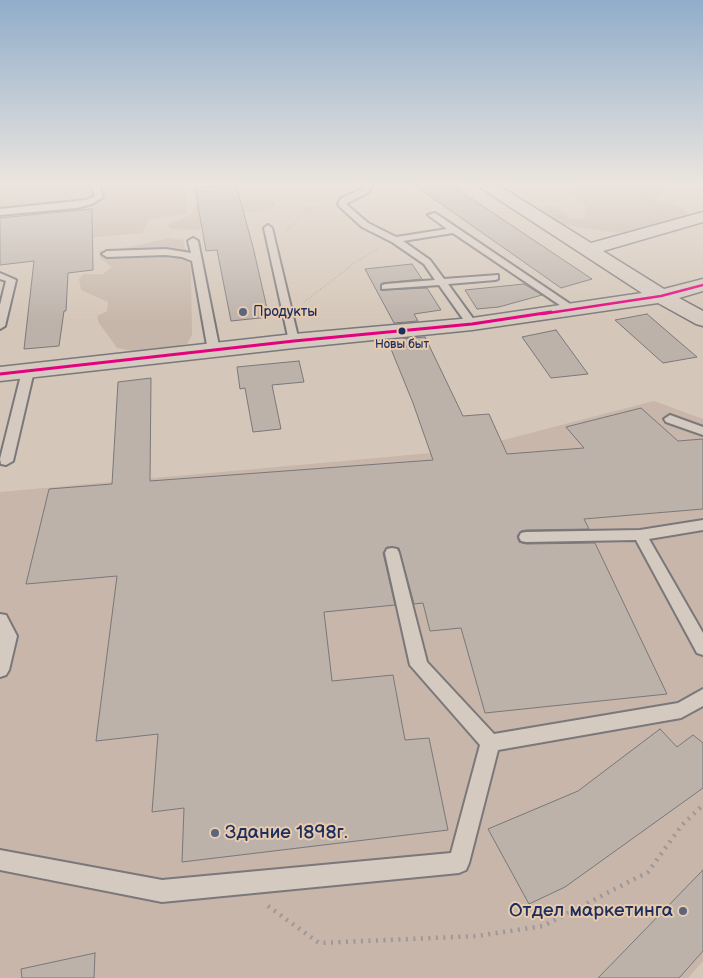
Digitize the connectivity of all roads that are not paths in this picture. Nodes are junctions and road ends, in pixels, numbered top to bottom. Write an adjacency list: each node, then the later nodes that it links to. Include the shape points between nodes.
1 (269, 231): 22 (lane)
2 (376, 231): 7 (lane)
3 (451, 231): 7 (lane)
4 (456, 231): 18 (lane)
5 (560, 231): 9 (street)
6 (651, 231): 9 (street)
7 (395, 240): 14 (lane, via 427,262)
8 (193, 241): 11 (lane)
9 (590, 249): 17 (street)
10 (107, 254): 11 (lane, via 166,252)
11 (196, 259): 23 (lane)
12 (0, 276): 21 (lane, via 11,280)
13 (494, 277): 14 (lane)
14 (441, 282): 16 (lane); 20 (lane)
15 (703, 284): 17 (street)
16 (386, 287)
17 (661, 296): 18 (street); 19 (street)
18 (574, 310): 20 (street)
19 (703, 320)
20 (472, 324): 22 (street)
21 (0, 326)
22 (294, 341): 23 (street)
23 (214, 351): 24 (street)
24 (28, 371): 25 (street); 28 (lane)
25 (0, 374)
26 (670, 419): 27 (lane)
27 (703, 431)
28 (6, 461)
29 (703, 525): 30 (lane)
30 (640, 535): 31 (lane); 34 (lane)
31 (526, 537)
32 (392, 553): 37 (lane, via 419,665)
33 (0, 620): 35 (lane, via 9,636)
34 (703, 648)
35 (0, 670)
36 (703, 697): 37 (lane, via 682,710)
37 (490, 743): 38 (lane, via 459,863 162,891)
38 (0, 860)

